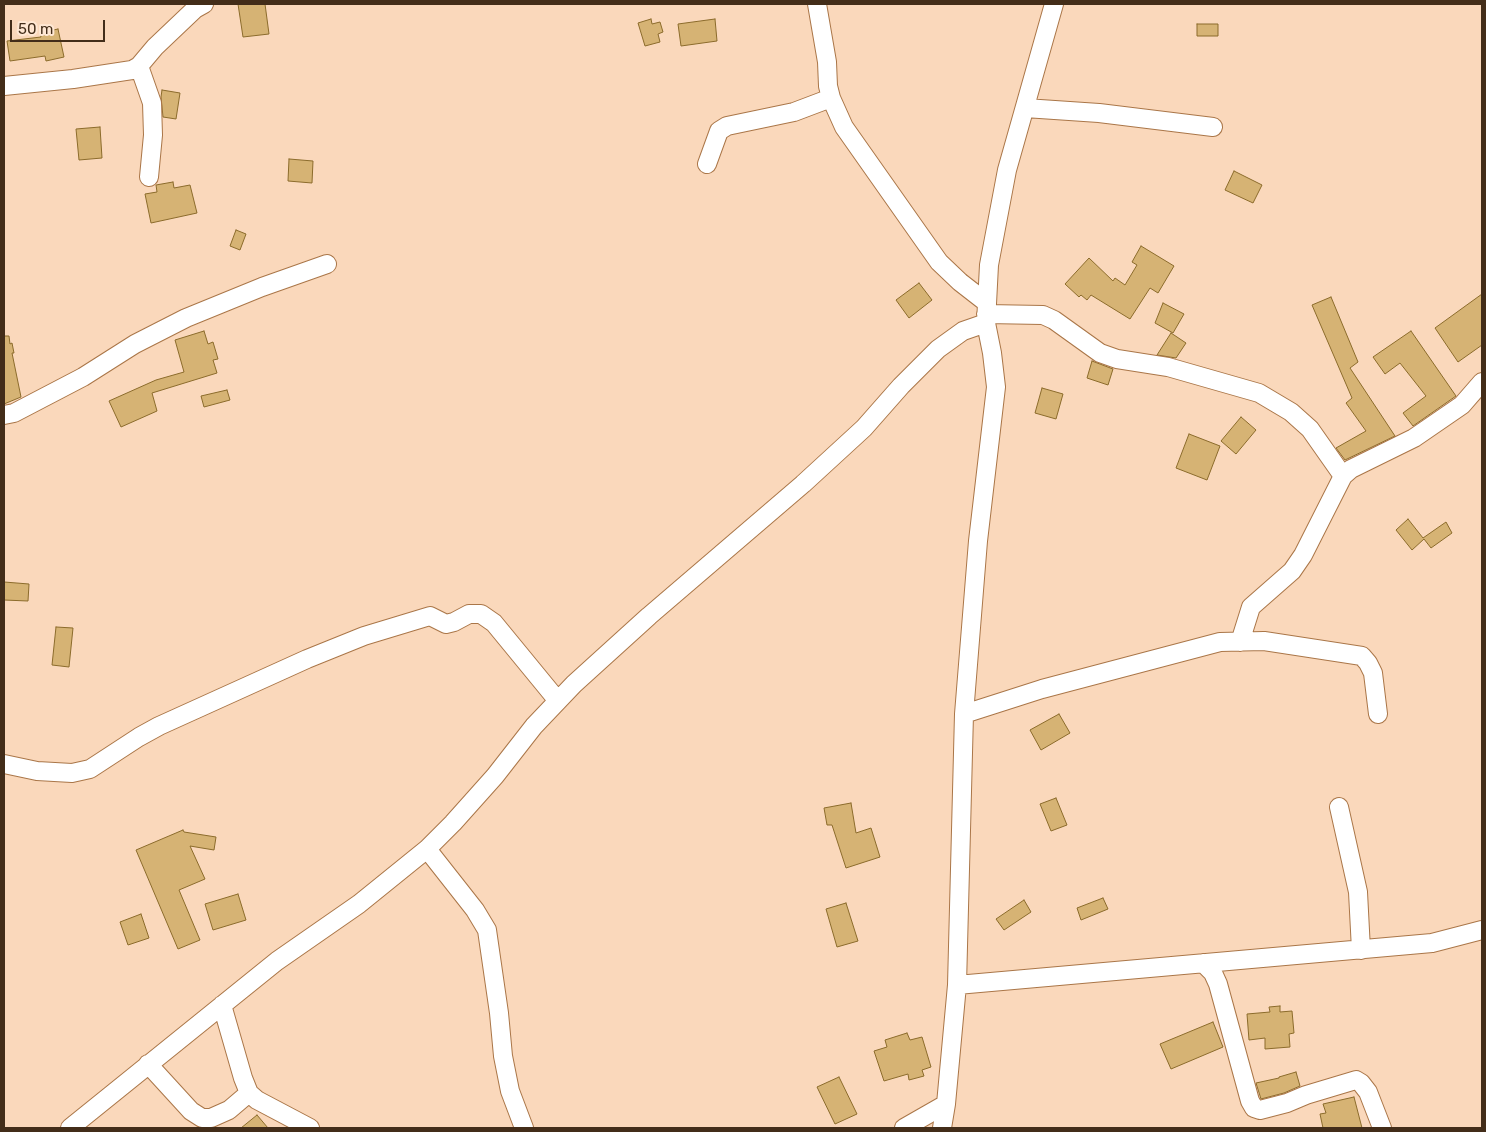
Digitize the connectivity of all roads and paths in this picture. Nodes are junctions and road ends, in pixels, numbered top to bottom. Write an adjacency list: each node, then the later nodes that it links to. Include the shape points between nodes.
1 (204, 4): 4 (street, via 155,47)
2 (817, 4): 6 (street)
3 (1054, 4): 7 (street)
4 (140, 66): 5 (street, via 73,79); 10 (street, via 152,103)
5 (4, 86)
6 (831, 98): 9 (street, via 794,112 728,126 719,131); 13 (street, via 844,128 939,262)
7 (1025, 108): 8 (street); 12 (street, via 1007,170)
8 (1213, 127)
9 (706, 164)
10 (149, 176)
11 (327, 264): 16 (street, via 186,318 135,344 83,377)
12 (989, 265): 13 (street); 14 (street)
13 (960, 282): 14 (street)
14 (986, 313): 17 (street, via 1043,315 1100,353 1168,367 1259,393 1291,412 1310,430); 19 (street, via 938,349 864,428 649,616); 20 (street, via 996,387 978,541)
15 (1482, 382): 17 (street, via 1462,405 1422,433)
16 (4, 415)
17 (1343, 476): 18 (street, via 1292,571 1251,607)
18 (1240, 642): 20 (street, via 1220,642 1042,689); 21 (street, via 1264,641 1362,656 1372,673)
19 (558, 701): 22 (street, via 494,623 481,614 468,614 446,624 430,616 364,636 307,659 159,726 90,769 72,773 37,771); 24 (street, via 459,817)
20 (964, 714): 28 (street)
21 (1378, 714)
22 (4, 764)
23 (1339, 807): 26 (street, via 1358,892)
24 (427, 849): 29 (street, via 359,904 277,961); 35 (street, via 487,930 503,1056 510,1091)
25 (1482, 931): 26 (street, via 1432,944)
26 (1361, 950): 27 (street)
27 (1203, 963): 28 (street); 38 (street, via 1218,984 1254,1108 1260,1110 1287,1103 1306,1094 1356,1080 1368,1092)
28 (957, 985): 32 (street)
29 (222, 1005): 30 (street); 31 (street)
30 (148, 1064): 31 (street, via 191,1111 202,1118 211,1118 229,1110); 33 (street)
31 (249, 1093): 34 (street)
32 (946, 1104): 36 (street); 37 (street)
33 (70, 1128)
34 (310, 1128)
35 (524, 1128)
36 (904, 1128)
37 (942, 1128)
38 (1382, 1128)

